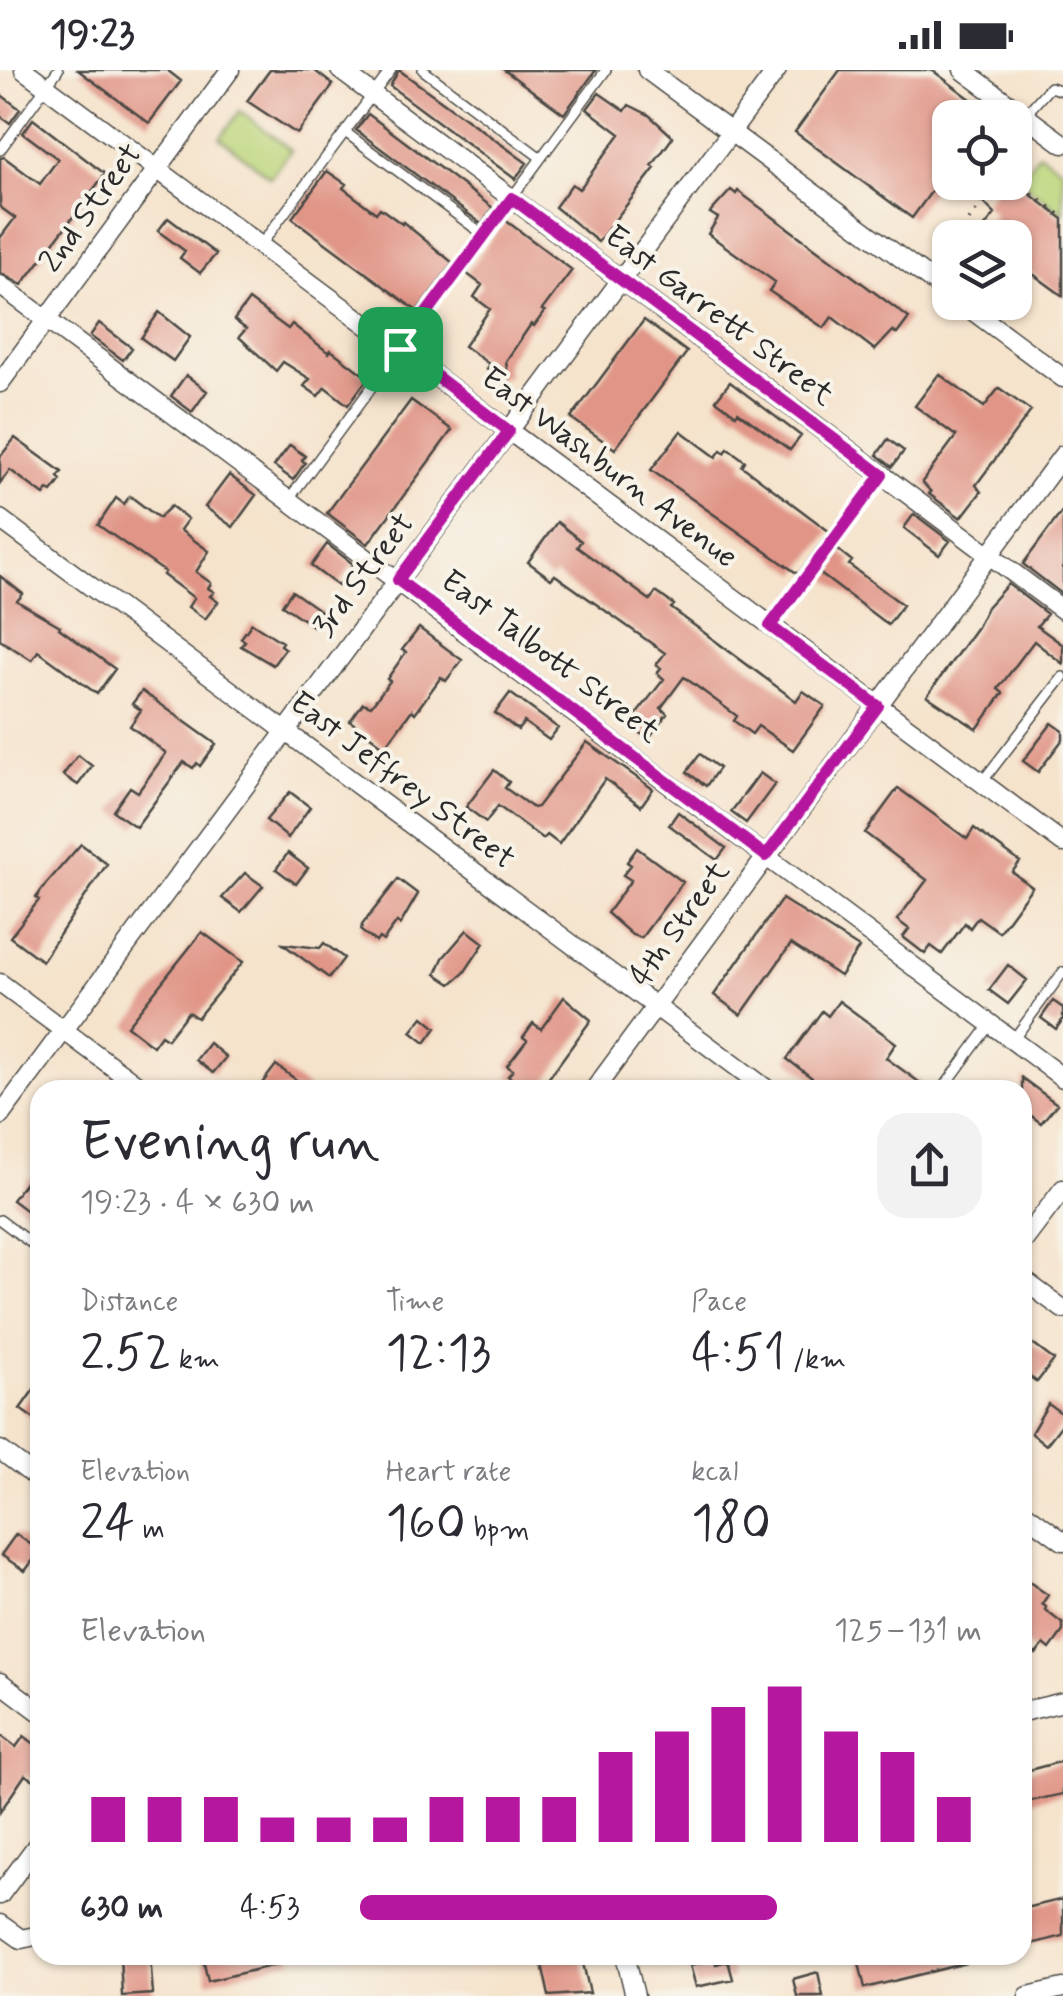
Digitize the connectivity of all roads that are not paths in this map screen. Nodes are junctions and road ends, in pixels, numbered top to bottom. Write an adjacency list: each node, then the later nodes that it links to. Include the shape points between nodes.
1 (24, 70): 11 (street, East Washburn Avenue)
2 (58, 70): 11 (lane)
3 (230, 70): 22 (street, 2nd Street)
4 (340, 70): 13 (street, East Garrett Street)
5 (391, 70): 13 (lane)
6 (423, 70): 21 (lane)
7 (606, 70): 21 (lane)
8 (648, 70): 18 (street)
9 (777, 70): 18 (street, 3rd Street)
10 (963, 70): 14 (street)
11 (46, 86): 20 (lane); 22 (street, East Washburn Avenue)
12 (1063, 91): 15 (lane, via 1050,87)
13 (373, 94): 17 (lane); 23 (street, East Garrett Street)
14 (1003, 100)
15 (1032, 107)
16 (1032, 122): 19 (street)
17 (345, 132): 24 (lane); 25 (lane)
18 (731, 132): 26 (street, 3rd Street); 27 (street)
19 (1063, 144)
20 (0, 150)
21 (541, 158): 23 (lane)
22 (157, 169): 25 (street, East Washburn Avenue); 29 (street, 2nd Street)
23 (512, 198): 24 (lane); 26 (street, East Garrett Street)
24 (484, 235): 31 (lane)
25 (260, 246): 31 (street, East Washburn Avenue)
26 (621, 280): 34 (street, 3rd Street); 36 (street, East Garrett Street)
27 (932, 281)
28 (0, 285): 29 (street, East Talbott Street)
29 (47, 319): 33 (street, 2nd Street); 37 (street, East Talbott Street)
30 (985, 320): 32 (street)
31 (400, 349): 34 (street, East Washburn Avenue); 37 (lane)
32 (1063, 378)
33 (0, 383)
34 (509, 431): 40 (street, 3rd Street); 42 (street, East Washburn Avenue)
35 (1063, 455): 39 (street, 4th Street)
36 (882, 475): 39 (street, East Garrett Street); 42 (lane)
37 (288, 499): 40 (street, East Talbott Street)
38 (0, 520): 45 (street, East Jeffrey Street)
39 (989, 555): 41 (street, East Garrett Street); 44 (street, 4th Street)
40 (398, 580): 45 (street, 3rd Street); 48 (street, East Talbott Street)
41 (1063, 610)
42 (770, 626): 44 (street, East Washburn Avenue)
43 (1063, 678): 46 (lane)
44 (878, 706): 46 (street, East Washburn Avenue); 48 (street, 4th Street)
45 (286, 732): 51 (street, East Jeffrey Street); 53 (street, 3rd Street)
46 (982, 783): 47 (street, East Washburn Avenue)
47 (1063, 843)
48 (766, 856): 51 (street, 4th Street); 52 (street, East Talbott Street)
49 (1063, 972): 54 (lane)
50 (0, 983): 53 (street)
51 (656, 1006): 57 (street, 4th Street); 58 (street, East Jeffrey Street)
52 (991, 1024): 54 (street, East Talbott Street); 59 (lane)
53 (64, 1030): 56 (street); 60 (street, 3rd Street)
54 (1013, 1040): 55 (street, East Talbott Street)
55 (1063, 1078)
56 (131, 1080)
57 (601, 1080)
58 (755, 1080)
59 (949, 1080)
60 (0, 1116)
61 (1063, 1189): 63 (street)
62 (0, 1220): 64 (lane)
63 (1032, 1230)
64 (30, 1242)
65 (1032, 1286): 66 (street)
66 (1063, 1309)
67 (0, 1450): 68 (street)
68 (30, 1472)
69 (1032, 1518): 70 (street)
70 (1063, 1541)
71 (0, 1682): 73 (street)
72 (1063, 1702): 74 (street)
73 (30, 1704)
74 (1032, 1710)
75 (30, 1854): 76 (street)
76 (0, 1895)
77 (0, 1924): 78 (street, via 22,1939)
78 (30, 1937)
79 (627, 1965): 81 (street)
80 (1063, 1988): 82 (street)
81 (634, 1996)
82 (1028, 1996)

